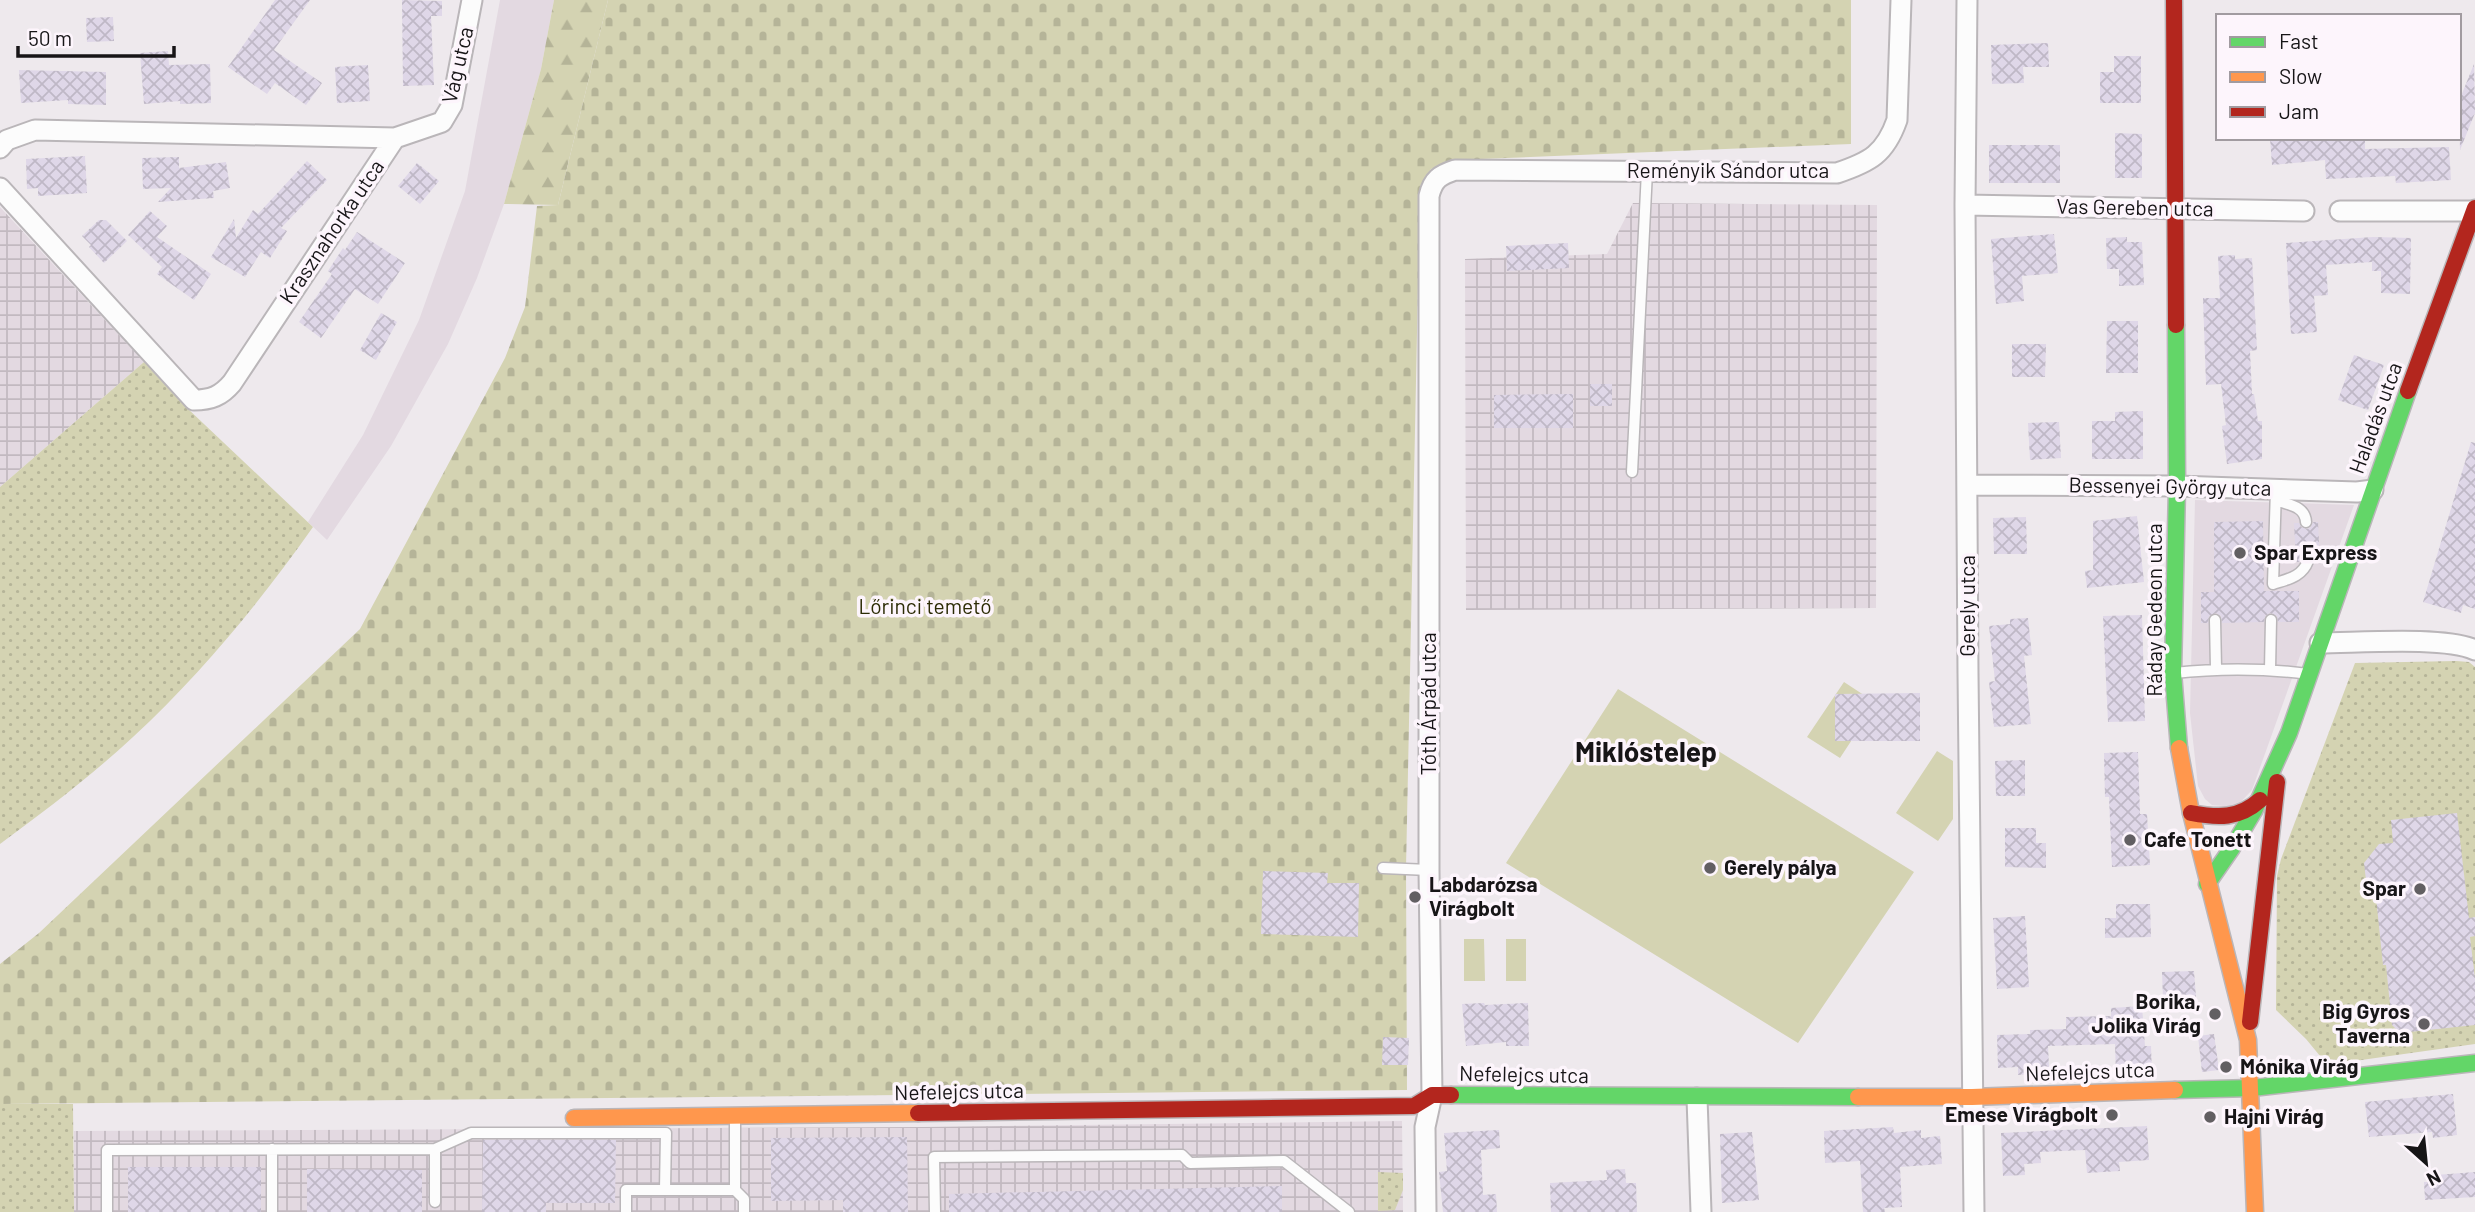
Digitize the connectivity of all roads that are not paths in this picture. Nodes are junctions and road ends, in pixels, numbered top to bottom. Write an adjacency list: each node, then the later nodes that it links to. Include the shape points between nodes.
1 (472, 0): 5 (street, Vág utca, via 452,105 442,122)
2 (1901, 0): 7 (street, Reményik Sándor utca, via 1897,120 1891,138 1869,160 1837,173)
3 (1967, 0): 10 (street, Gerely utca)
4 (2174, 0): 11 (street, Ráday Gedeon utca)
5 (394, 138): 6 (street, Krasznahorka utca, via 35,130 7,140); 8 (street, Krasznahorka utca, via 232,383 207,400 194,400)
6 (0, 148)
7 (1647, 171): 9 (street, Reményik Sándor utca, via 1455,170 1439,175); 15 (lane)
8 (0, 188)
9 (1429, 195): 36 (street, Tóth Árpád utca)
10 (1965, 205): 11 (street, Vas Gereben utca); 16 (street, Gerely utca)
11 (2176, 209): 13 (street, Vas Gereben utca); 17 (street, Ráday Gedeon utca)
12 (2474, 210): 14 (street); 18 (street, Haladás utca)
13 (2304, 211)
14 (2340, 212)
15 (1632, 472)
16 (1968, 485): 17 (street, Bessenyei György utca); 42 (street, Gerely utca)
17 (2177, 486): 19 (street, Bessenyei György utca); 30 (street, Ráday Gedeon utca)
18 (2373, 490): 19 (street, Bessenyei György utca); 26 (street, Haladás utca)
19 (2276, 495): 20 (lane, via 2301,509); 23 (lane)
20 (2306, 522)
21 (2308, 561): 23 (lane, via 2299,575 2273,584)
22 (2262, 569): 23 (lane)
23 (2273, 569)
24 (2215, 620): 28 (lane)
25 (2271, 620): 29 (lane)
26 (2320, 643): 27 (street, via 2440,643); 31 (street, Haladás utca)
27 (2475, 650)
28 (2216, 668): 29 (lane); 30 (lane)
29 (2270, 669): 31 (lane)
30 (2173, 673): 34 (street, Ráday Gedeon utca, via 2180,760)
31 (2310, 674): 32 (street, Haladás utca)
32 (2279, 760): 33 (street); 38 (street)
33 (2263, 797): 34 (street, via 2237,816); 37 (street)
34 (2190, 813): 37 (street, Ráday Gedeon utca)
35 (1383, 868): 36 (lane)
36 (1429, 870): 41 (street, Tóth Árpád utca)
37 (2207, 884): 38 (street, Ráday Gedeon utca)
38 (2248, 1040): 40 (street, Ráday Gedeon utca)
39 (2475, 1063): 40 (street, Nefelejcs utca)
40 (2252, 1088): 42 (street, Nefelejcs utca); 60 (street, Ráday Gedeon utca)
41 (1432, 1095): 43 (street, Nefelejcs utca); 44 (street, Nefelejcs utca, via 1414,1106); 57 (street, Tóth Árpád utca, via 1425,1127)
42 (1972, 1097): 43 (street, Nefelejcs utca); 59 (street, Gerely utca)
43 (1697, 1098): 58 (street)
44 (735, 1116): 45 (street, Nefelejcs utca); 49 (lane)
45 (574, 1118)
46 (272, 1149): 47 (lane); 51 (lane, via 107,1150); 52 (lane)
47 (435, 1149): 48 (lane, via 471,1133 666,1133); 50 (lane)
48 (665, 1189): 49 (lane); 53 (lane, via 626,1190)
49 (735, 1190): 54 (lane, via 744,1199)
50 (435, 1202)
51 (107, 1212)
52 (272, 1212)
53 (626, 1212)
54 (744, 1212)
55 (935, 1212): 56 (lane, via 934,1157 1182,1155 1190,1163 1284,1161)
56 (1349, 1212)
57 (1426, 1212)
58 (1701, 1212)
59 (1974, 1212)
60 (2255, 1212)

